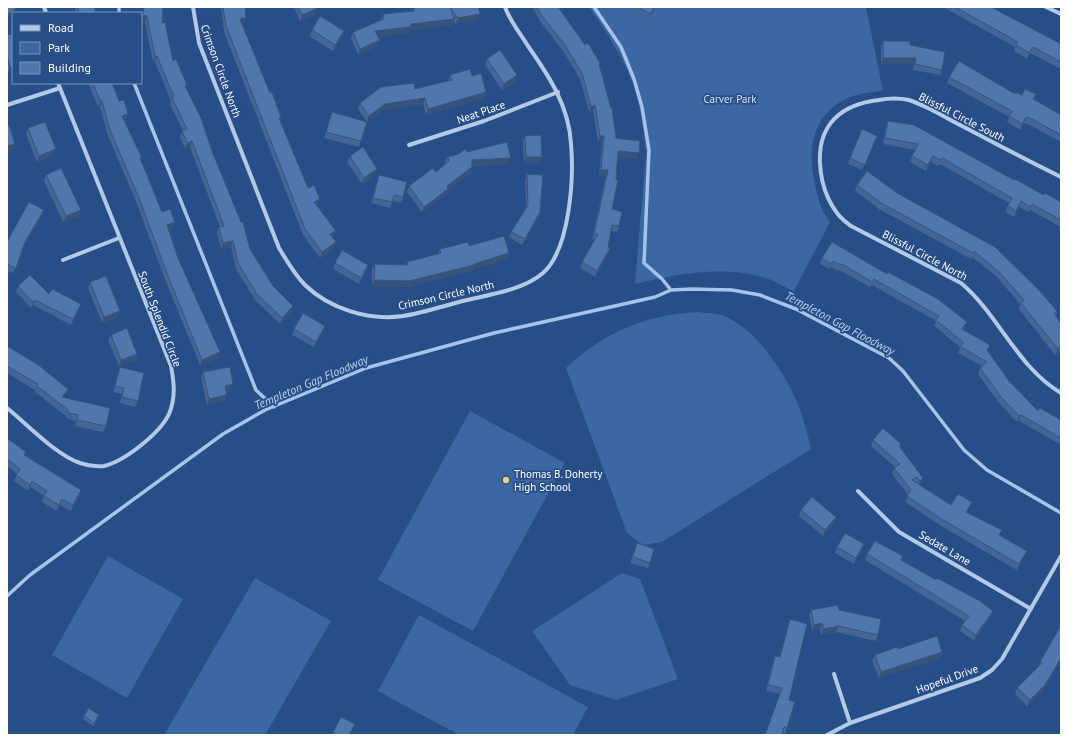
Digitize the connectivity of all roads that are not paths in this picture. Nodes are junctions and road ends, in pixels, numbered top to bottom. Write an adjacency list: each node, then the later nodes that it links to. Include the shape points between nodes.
1 (192, 7): 6 (street, Crimson Circle North, via 199,43 279,248 291,268 306,285 323,298 361,314 403,316 507,290 544,273 562,244 572,163 571,142)
2 (505, 7): 6 (street, Crimson Circle North)
3 (1046, 7): 4 (street)
4 (1061, 14)
5 (59, 85): 7 (street); 11 (street, South Splendid Circle)
6 (558, 92): 8 (street, Neat Place, via 484,121)
7 (7, 105)
8 (409, 144)
9 (821, 144): 10 (street, Blissful Circle South, via 830,123 844,110 869,101 898,99 925,107); 13 (street, Blissful Circle North, via 819,157 822,178 828,197 839,217 851,226 961,283 976,296 1034,373)
10 (1061, 177)
11 (119, 238): 12 (street); 14 (street, South Splendid Circle, via 170,366 174,384 169,414 160,427 141,444 112,463 102,466 79,463 65,456)
12 (63, 260)
13 (1061, 393)
14 (7, 408)
15 (858, 491): 17 (street, Sedate Lane, via 899,532)
16 (1061, 556): 17 (street, Hopeful Drive)
17 (1031, 609): 19 (street, Hopeful Drive, via 1002,660 980,678)
18 (834, 674): 19 (street)
19 (850, 723): 20 (street, Hopeful Drive)
20 (827, 735)

